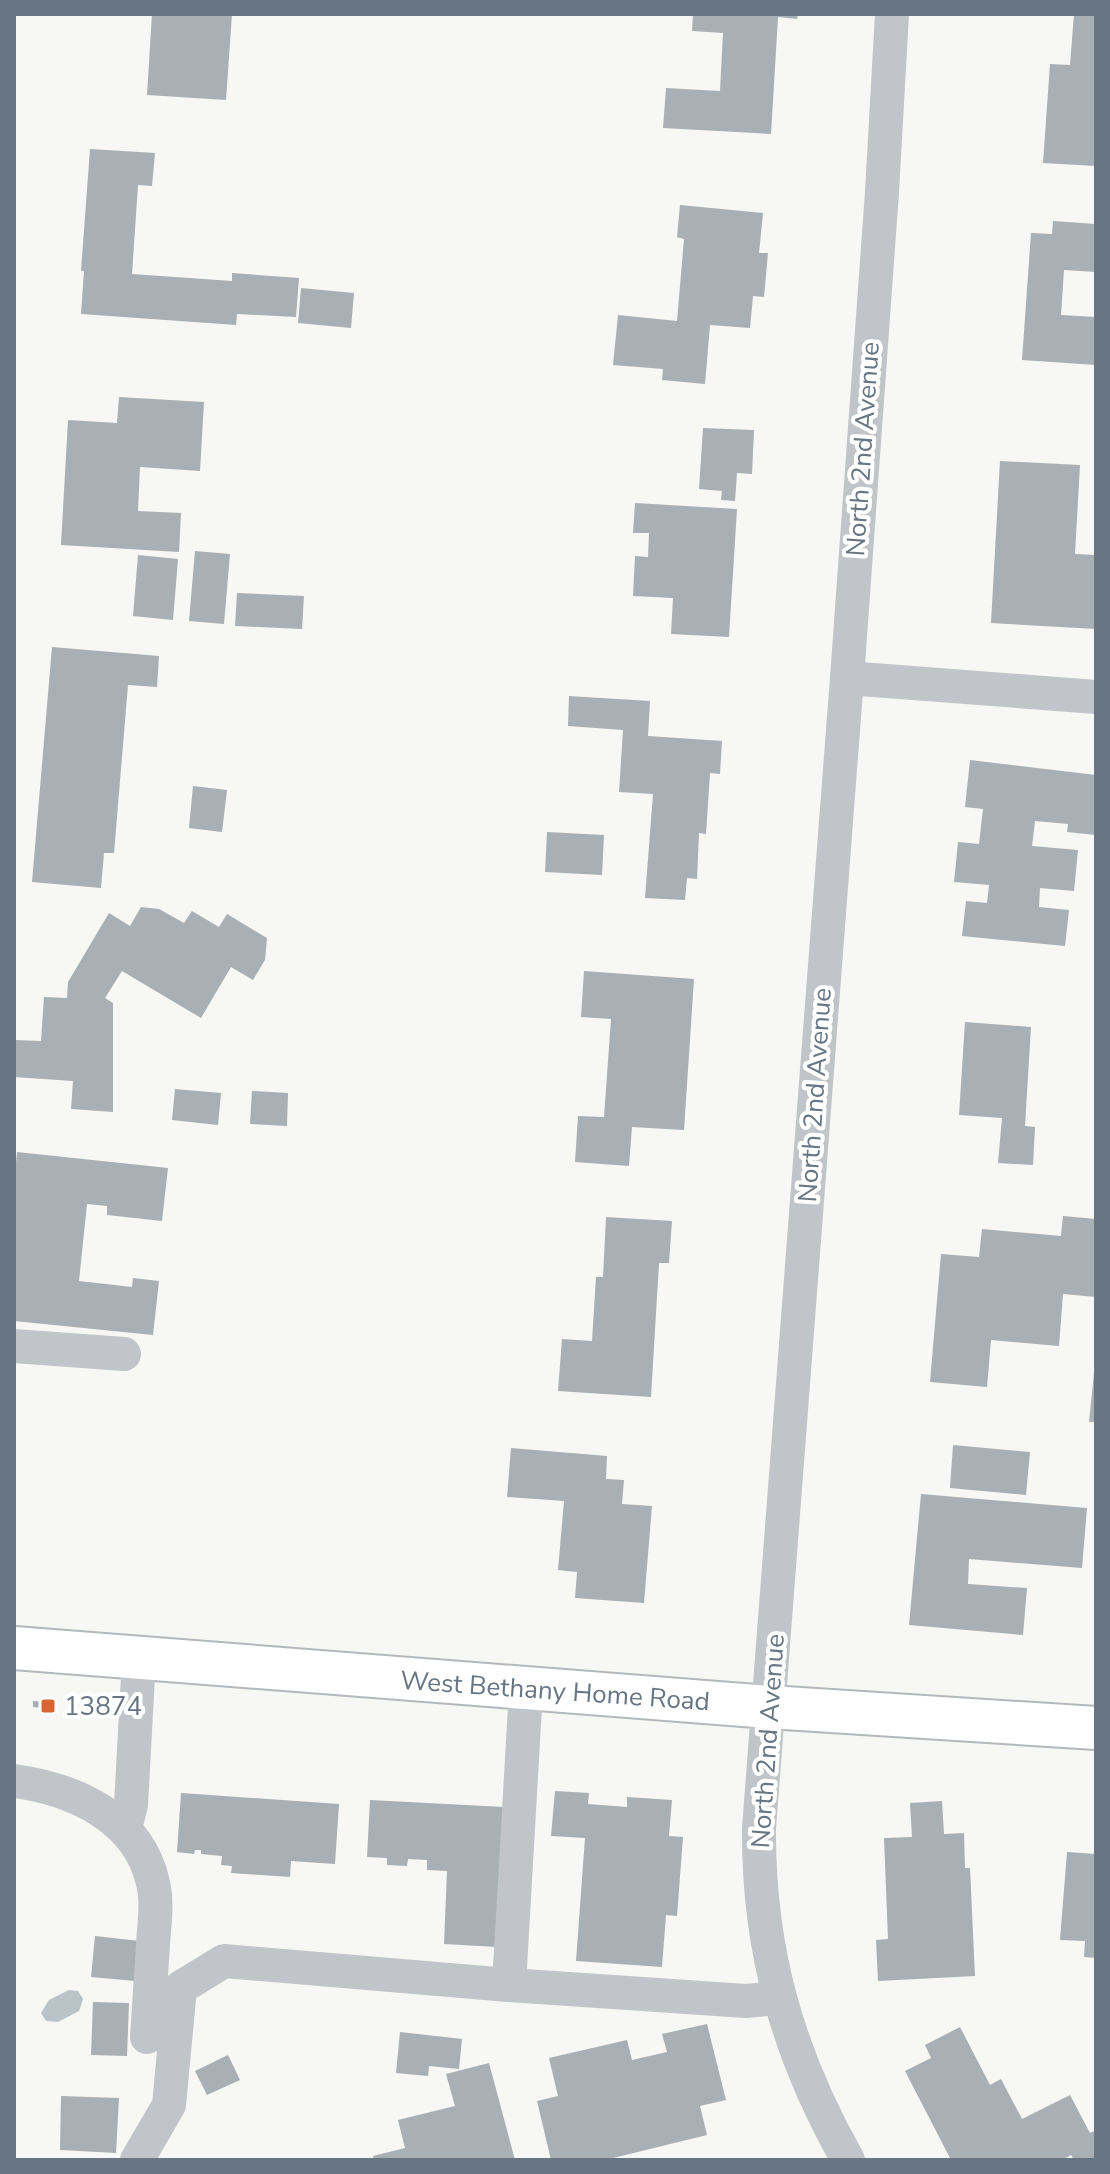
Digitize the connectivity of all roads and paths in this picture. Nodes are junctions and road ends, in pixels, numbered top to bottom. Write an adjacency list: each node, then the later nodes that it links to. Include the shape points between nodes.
1 (892, 14): 2 (street, North 2nd Avenue)
2 (847, 678): 3 (street); 9 (street, North 2nd Avenue)
3 (1096, 697)
4 (14, 1346): 5 (street)
5 (124, 1354)
6 (14, 1648): 7 (main road, West Bethany Home Road)
7 (139, 1658): 8 (main road, West Bethany Home Road); 12 (street, via 131,1805)
8 (526, 1689): 9 (main road, West Bethany Home Road); 13 (street)
9 (769, 1707): 10 (main road, West Bethany Home Road); 14 (street, North 2nd Avenue, via 760,1869)
10 (1096, 1728)
11 (14, 1781): 12 (street, via 91,1803)
12 (125, 1828): 15 (street, via 153,1883)
13 (509, 1985): 14 (street, via 746,2001); 17 (street, via 224,1961 180,1988 169,2105)
14 (779, 1998): 16 (street, North 2nd Avenue, via 810,2089)
15 (147, 2037)
16 (845, 2159)
17 (137, 2160)

